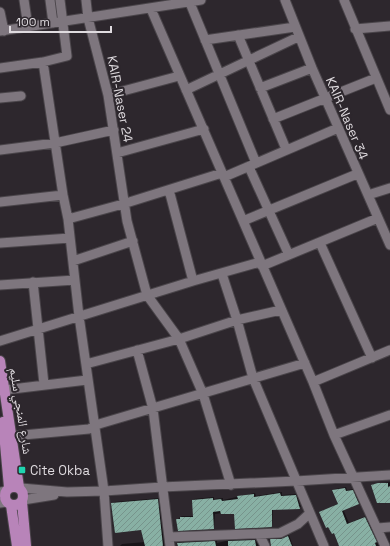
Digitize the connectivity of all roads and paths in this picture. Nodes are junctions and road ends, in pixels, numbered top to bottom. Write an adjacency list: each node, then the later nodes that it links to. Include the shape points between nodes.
1 (24, 0): 16 (street)
2 (50, 0): 14 (street)
3 (60, 0): 13 (street)
4 (86, 0): 12 (street, KAIR-Naser 24)
5 (201, 0): 8 (street)
6 (285, 0): 17 (street, KAIR-Naser 34)
7 (344, 0): 18 (street)
8 (188, 2): 9 (street); 22 (street)
9 (160, 3): 10 (street)
10 (151, 9): 12 (street); 28 (street)
11 (0, 12): 19 (street)
12 (88, 18): 13 (street); 32 (street, KAIR-Naser 24)
13 (63, 22): 14 (street); 24 (street, via 67,56)
14 (53, 23): 16 (street)
15 (390, 26): 18 (street)
16 (28, 27): 19 (street)
17 (295, 27): 20 (street); 21 (street, KAIR-Naser 34)
18 (355, 29): 29 (street)
19 (2, 31)
20 (238, 35): 22 (street); 23 (street)
21 (298, 37): 23 (street); 26 (street, KAIR-Naser 34)
22 (205, 40): 27 (street)
23 (249, 59): 27 (street); 30 (street)
24 (43, 62): 25 (street); 41 (street)
25 (0, 68)
26 (312, 68): 30 (street); 35 (street, KAIR-Naser 34)
27 (219, 75): 31 (street); 45 (street)
28 (179, 76): 31 (street); 32 (street)
29 (376, 78): 35 (street); 36 (street)
30 (260, 88): 37 (street)
31 (186, 90): 39 (street)
32 (108, 95): 40 (street, KAIR-Naser 24)
33 (21, 96): 34 (street)
34 (0, 98)
35 (325, 98): 37 (street); 38 (street, KAIR-Naser 34)
36 (390, 110)
37 (273, 119): 42 (street)
38 (338, 128): 42 (street); 46 (street, KAIR-Naser 34)
39 (204, 129): 44 (street); 47 (street)
40 (114, 130): 41 (street); 44 (street, KAIR-Naser 24)
41 (55, 143): 43 (street); 50 (street)
42 (286, 149): 45 (street)
43 (0, 150)
44 (117, 153): 53 (street, KAIR-Naser 24)
45 (252, 165): 47 (street); 54 (street)
46 (357, 174): 51 (street, KAIR-Naser 34); 54 (street)
47 (223, 175): 49 (street); 57 (street)
48 (390, 188): 51 (street)
49 (169, 190): 53 (street); 68 (street)
50 (63, 195): 52 (street); 56 (street)
51 (368, 195): 55 (street, KAIR-Naser 34)
52 (0, 202)
53 (125, 203): 56 (street); 59 (street, KAIR-Naser 24)
54 (269, 210): 57 (street); 63 (street)
55 (378, 218): 61 (street); 62 (street, KAIR-Naser 34)
56 (68, 219): 58 (street)
57 (243, 221): 65 (street)
58 (70, 238): 60 (street); 64 (street)
59 (133, 241): 64 (street); 71 (street, KAIR-Naser 24)
60 (0, 243)
61 (320, 243): 63 (street); 80 (street)
62 (390, 245)
63 (289, 255): 65 (street)
64 (73, 261): 67 (street)
65 (261, 264): 66 (street); 72 (street)
66 (222, 274): 68 (street); 74 (street)
67 (75, 280): 69 (street); 73 (street)
68 (193, 280): 71 (street)
69 (32, 282): 70 (street); 75 (street)
70 (0, 285)
71 (146, 295): 73 (street); 76 (street)
72 (281, 310): 74 (street); 82 (street)
73 (79, 316): 75 (street); 83 (street)
74 (238, 320): 76 (street); 84 (street)
75 (38, 329): 77 (street); 87 (street)
76 (179, 339): 78 (street); 89 (street)
77 (0, 341)
78 (137, 350): 83 (street); 91 (street)
79 (390, 350): 80 (street)
80 (372, 358): 86 (street)
81 (0, 361): 88 (main road, شارع المنجي سليم)
82 (305, 363): 84 (street); 86 (street)
83 (86, 364): 85 (street)
84 (253, 378): 89 (street); 99 (street)
85 (87, 380): 87 (street); 94 (street)
86 (313, 382): 95 (street)
87 (44, 384): 88 (street)
88 (4, 390): 96 (main road, شارع المنجي سليم)
89 (203, 394): 91 (street); 100 (street)
90 (0, 400): 93 (main road, شارع المنجي سليم)
91 (153, 409): 94 (street); 101 (street)
92 (390, 416): 95 (street)
93 (2, 422): 102 (main road, شارع المنجي سليم)
94 (95, 427): 96 (street); 103 (street)
95 (334, 435): 98 (street)
96 (12, 436): 102 (main road, شارع المنجي سليم)
97 (390, 475): 98 (street)
98 (354, 478): 99 (street); 108 (street)
99 (296, 481): 100 (street); 107 (street)
100 (231, 485): 101 (street)
101 (162, 486): 103 (street); 112 (street)
102 (9, 487): 104 (street); 105 (main road, via 24,493); 106 (main road)
103 (104, 491): 104 (street); 115 (street)
104 (67, 492): 105 (street)
105 (22, 501): 106 (main road, via 19,504); 114 (main road)
106 (6, 503): 113 (main road)
107 (310, 512): 110 (street, via 298,524 287,530); 118 (street)
108 (378, 528): 109 (street); 119 (street)
109 (390, 528)
110 (259, 534): 111 (street); 117 (street)
111 (220, 536): 112 (street); 116 (street)
112 (169, 542)
113 (17, 546)
114 (26, 546)
115 (108, 546)
116 (221, 546)
117 (265, 546)
118 (324, 546)
119 (385, 546)

